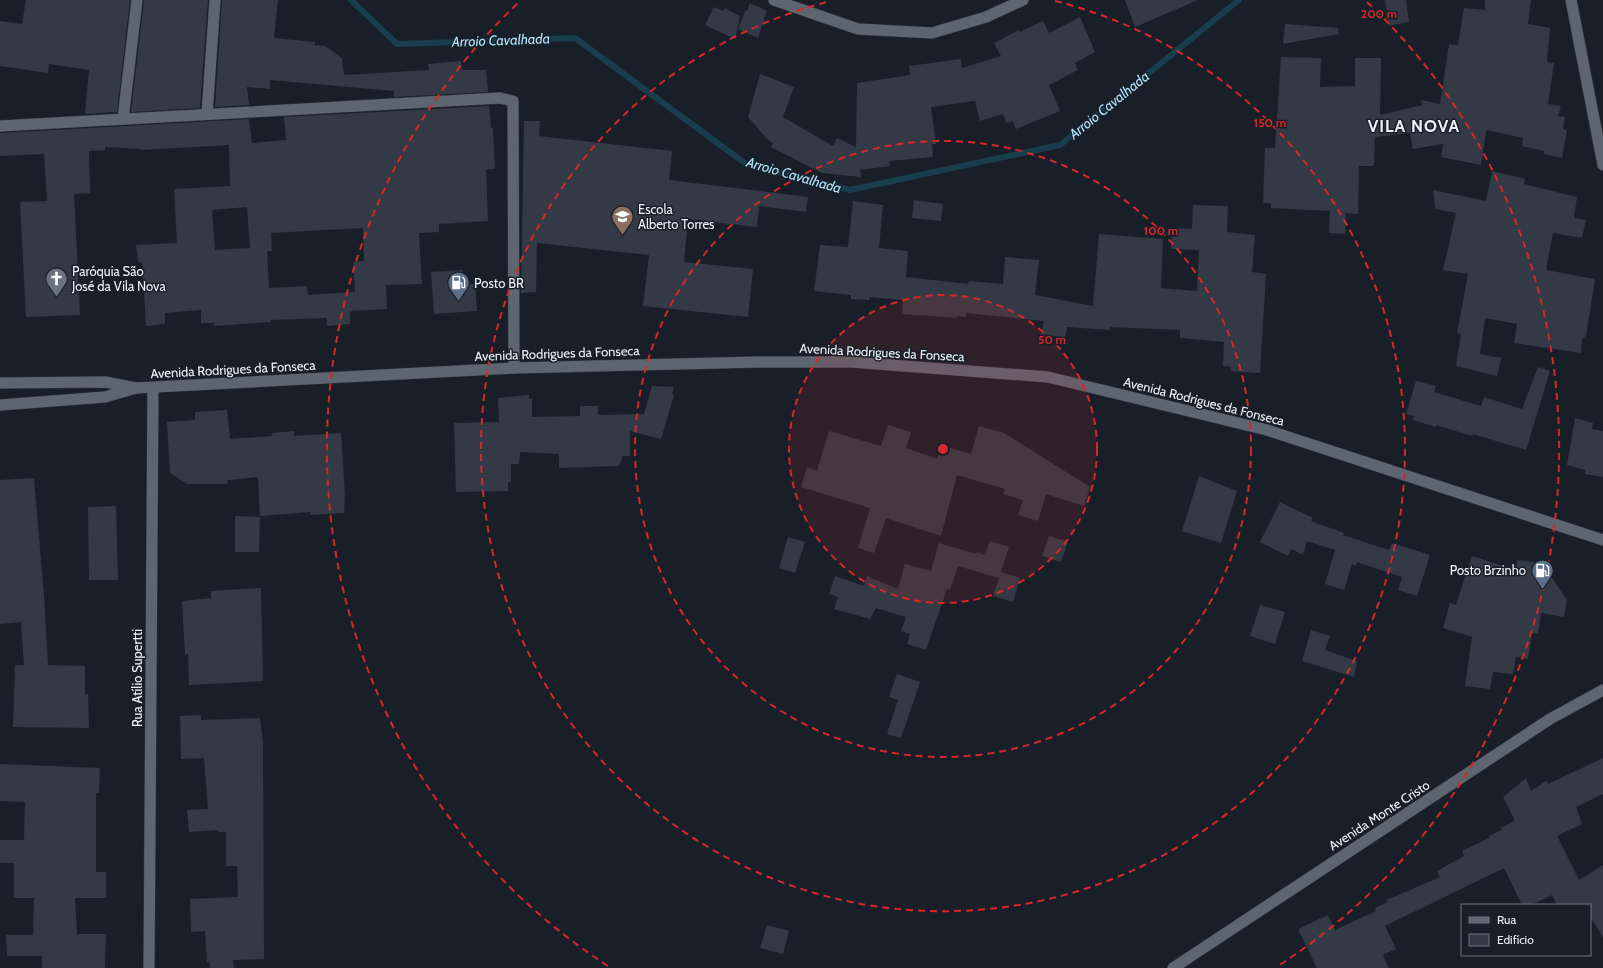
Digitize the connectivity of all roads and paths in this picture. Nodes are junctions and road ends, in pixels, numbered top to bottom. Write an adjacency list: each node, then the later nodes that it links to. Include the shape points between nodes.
1 (137, 0): 7 (main road)
2 (215, 0): 6 (main road)
3 (774, 0): 4 (main road, via 858,29 932,33 986,17)
4 (1023, 0)
5 (1571, 0): 9 (main road)
6 (207, 114): 7 (main road); 10 (main road, via 500,98 513,101)
7 (123, 119): 8 (main road)
8 (0, 126)
9 (1603, 166)
10 (514, 368): 15 (main road, Avenida Rodrigues da Fonseca); 17 (main road, Avenida Rodrigues da Fonseca, via 851,362 1048,377 1267,430)
11 (0, 376): 13 (main road)
12 (0, 383): 13 (main road)
13 (15, 383): 14 (main road, via 105,382)
14 (136, 388): 15 (main road, Avenida Rodrigues da Fonseca); 16 (main road, via 105,397)
15 (153, 388): 19 (main road, Rua Atílio Supertti)
16 (0, 405)
17 (1603, 540)
18 (1603, 690): 20 (main road, Avenida Monte Cristo, via 1550,719)
19 (149, 968)
20 (1173, 968)

